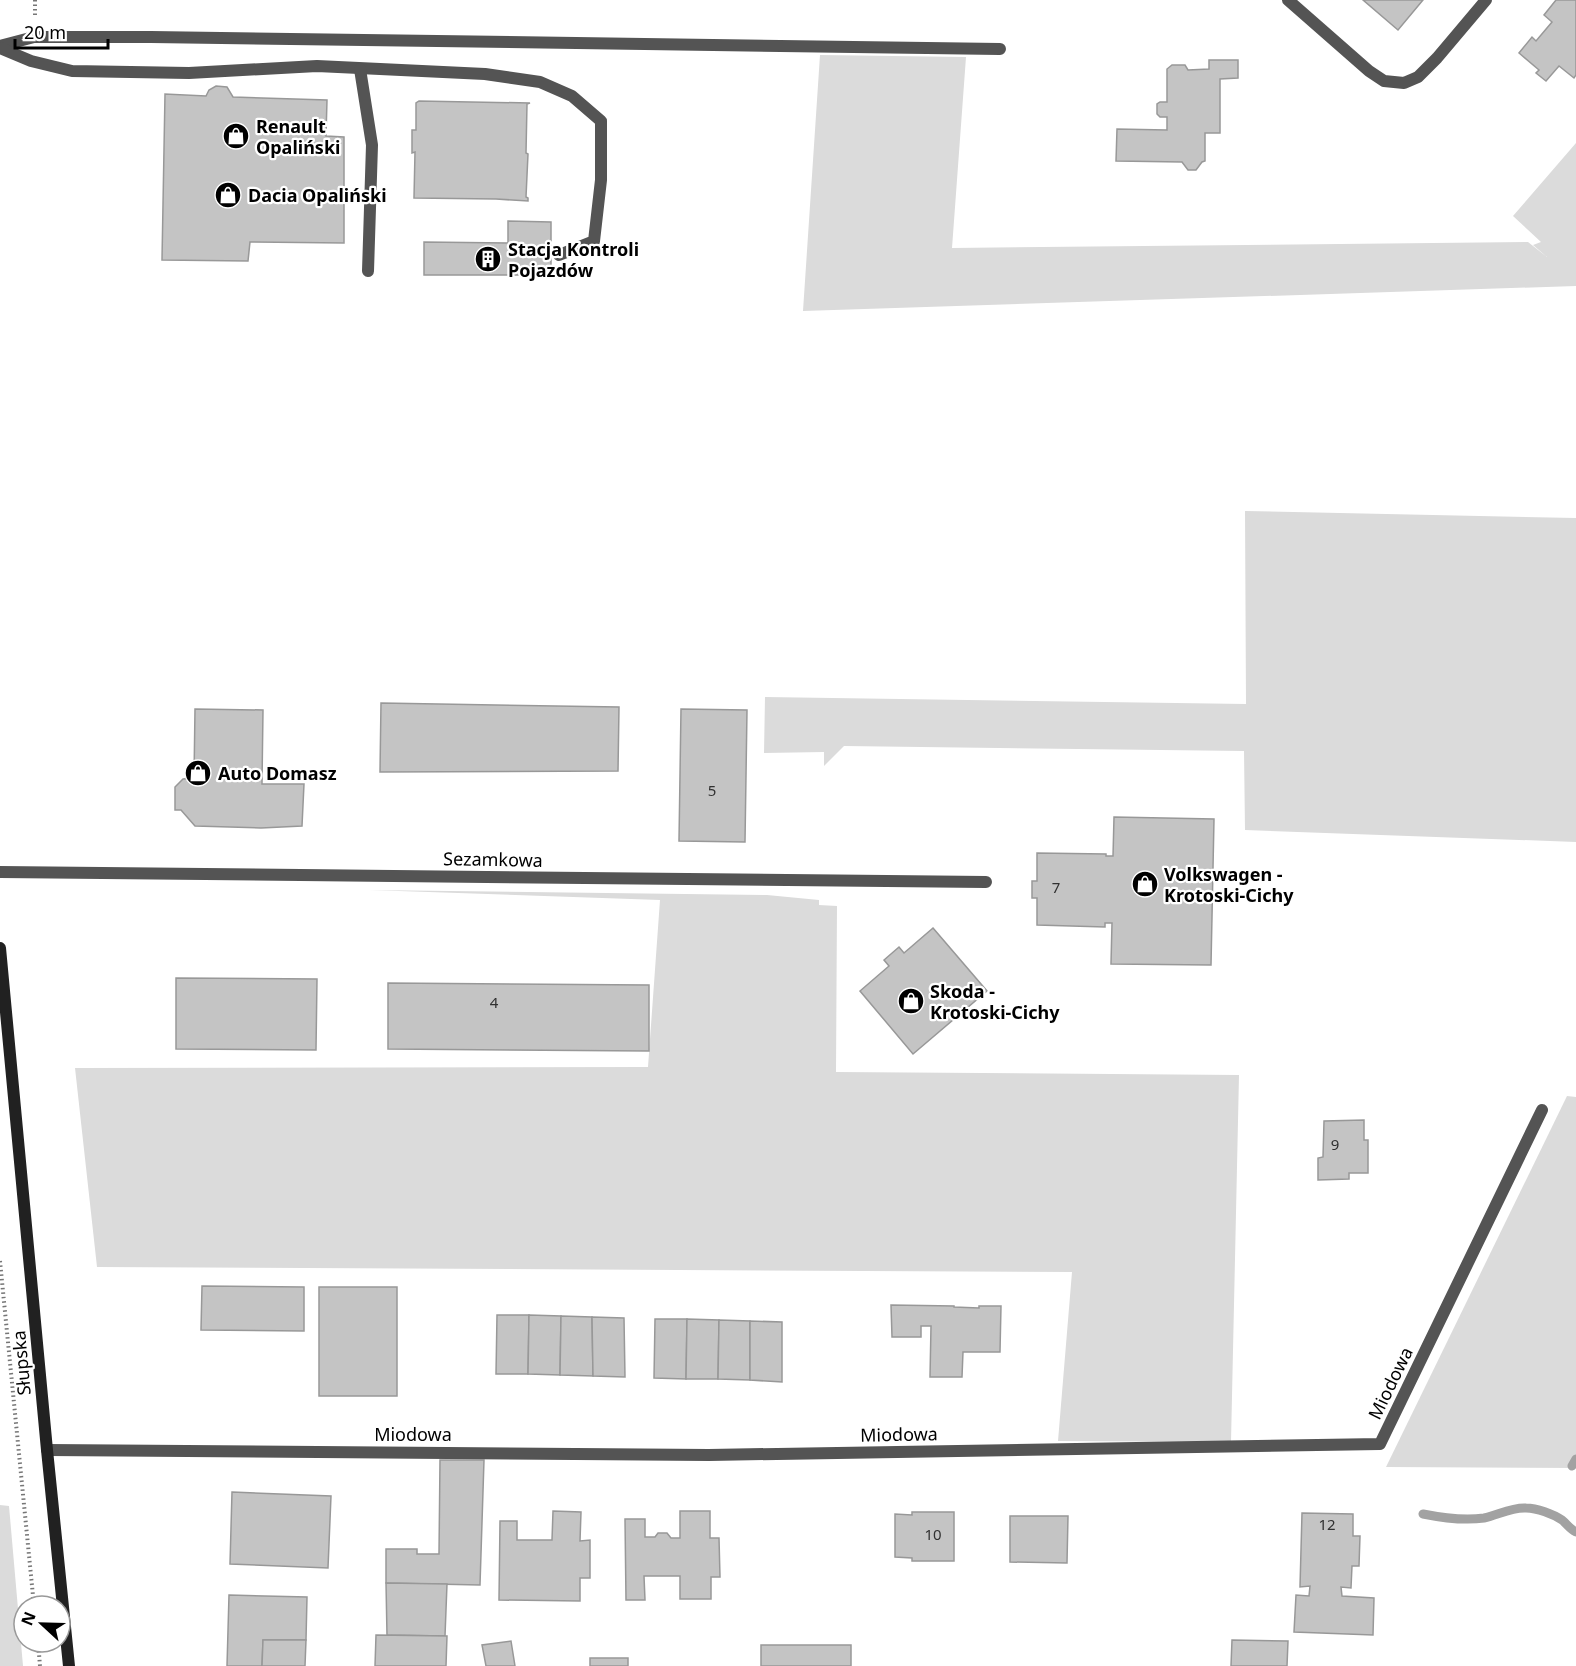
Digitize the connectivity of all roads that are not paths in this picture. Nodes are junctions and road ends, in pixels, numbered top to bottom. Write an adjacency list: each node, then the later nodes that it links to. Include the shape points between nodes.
1 (1288, 0): 2 (street, via 1369,71 1384,81 1404,83 1425,70)
2 (1486, 0)
3 (0, 47): 4 (street, via 34,37 129,37); 5 (street, via 31,61 72,71 189,73 317,66)
4 (1000, 49)
5 (360, 69): 6 (street, via 485,74 540,82 572,96 601,121 601,180 594,241); 7 (street, via 372,145)
6 (559, 255)
7 (368, 271)
8 (0, 872): 9 (street, Sezamkowa)
9 (986, 882)
10 (0, 948): 12 (main road, Słupska)
11 (1542, 1110): 12 (street, Miodowa, via 1380,1444 709,1455)
12 (47, 1449): 13 (main road, Słupska)
13 (69, 1666)

